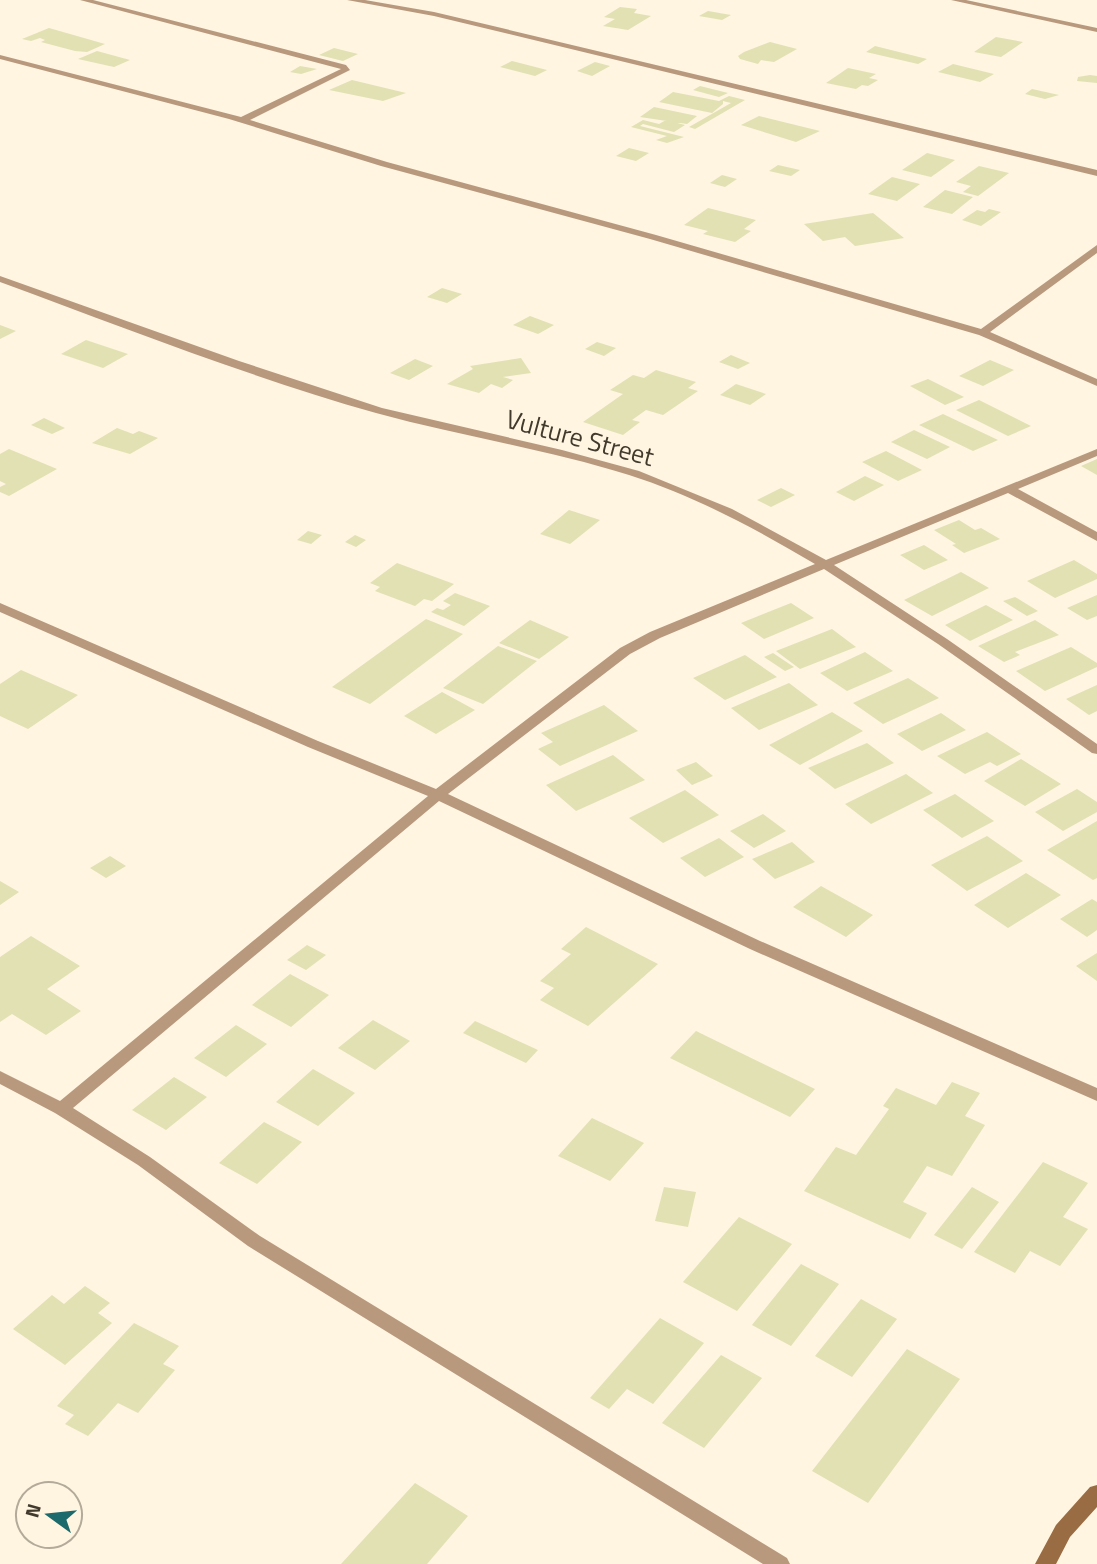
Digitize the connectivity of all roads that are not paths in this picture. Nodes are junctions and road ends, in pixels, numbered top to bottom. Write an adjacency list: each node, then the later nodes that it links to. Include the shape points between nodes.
1 (84, 0): 6 (street, via 346,71)
2 (351, 0): 7 (street, via 434,14)
3 (955, 0): 4 (street)
4 (1097, 30)
5 (0, 57): 6 (street)
6 (242, 120): 10 (street)
7 (1097, 173)
8 (1097, 248): 10 (street)
9 (0, 279): 15 (street, Vulture Street, via 379,410 618,468 725,511)
10 (983, 333): 11 (street)
11 (1097, 383)
12 (1097, 453): 13 (street)
13 (1009, 489): 14 (street); 15 (street)
14 (1097, 537)
15 (828, 565): 17 (street, Vulture Street); 18 (street, via 625,651)
16 (0, 607): 18 (street)
17 (1097, 750)
18 (438, 795): 20 (street, via 755,945); 21 (street)
19 (0, 1077): 21 (street)
20 (1097, 1095)
21 (61, 1110): 23 (street, via 144,1161 254,1241)
22 (1097, 1493): 24 (street, via 1063,1531)
23 (780, 1564)
24 (1045, 1564)

